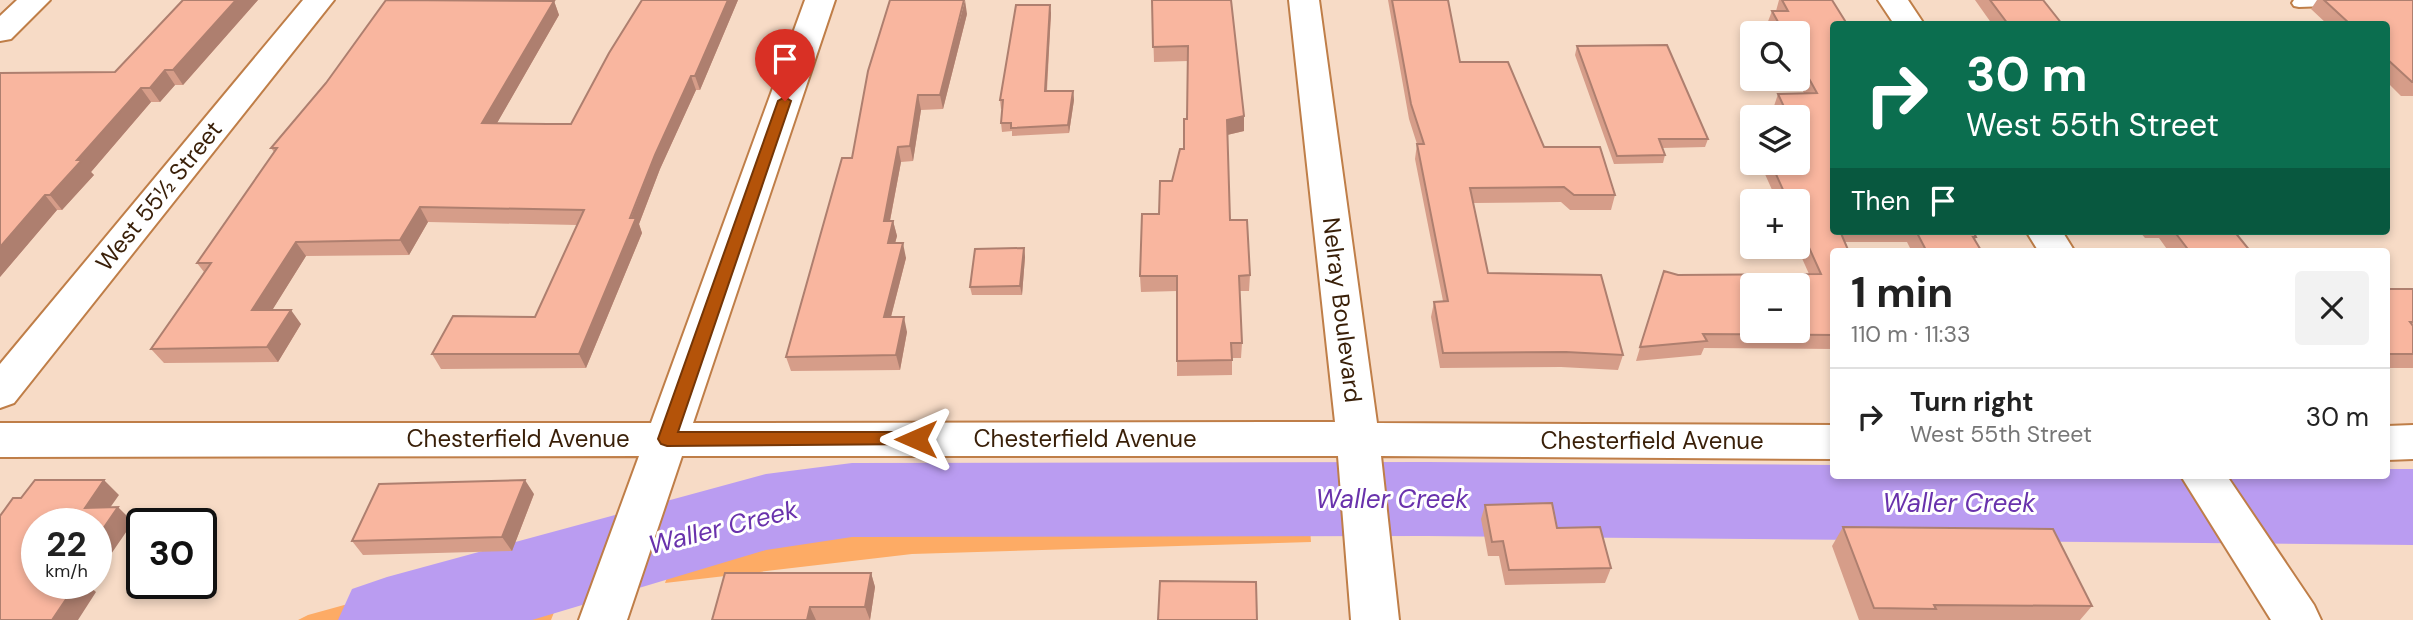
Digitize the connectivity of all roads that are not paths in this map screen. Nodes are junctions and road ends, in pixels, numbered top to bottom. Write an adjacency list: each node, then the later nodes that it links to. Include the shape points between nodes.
1 (35, 0): 9 (street)
2 (319, 0): 10 (street, West 55½ Street)
3 (820, 0): 11 (street)
4 (1304, 0): 12 (street, Nelray Boulevard)
5 (1893, 0): 8 (street)
6 (2382, 0): 7 (lane)
7 (2300, 2)
8 (1907, 21)
9 (0, 32)
10 (0, 392)
11 (667, 439): 12 (street, Chesterfield Avenue); 13 (street, Chesterfield Avenue); 18 (street)
12 (1358, 439): 14 (street, Chesterfield Avenue); 19 (street, Nelray Boulevard)
13 (0, 440)
14 (1830, 442)
15 (2413, 442): 16 (street)
16 (2390, 443)
17 (2207, 484): 20 (street)
18 (603, 620)
19 (1376, 620)
20 (2297, 620)

